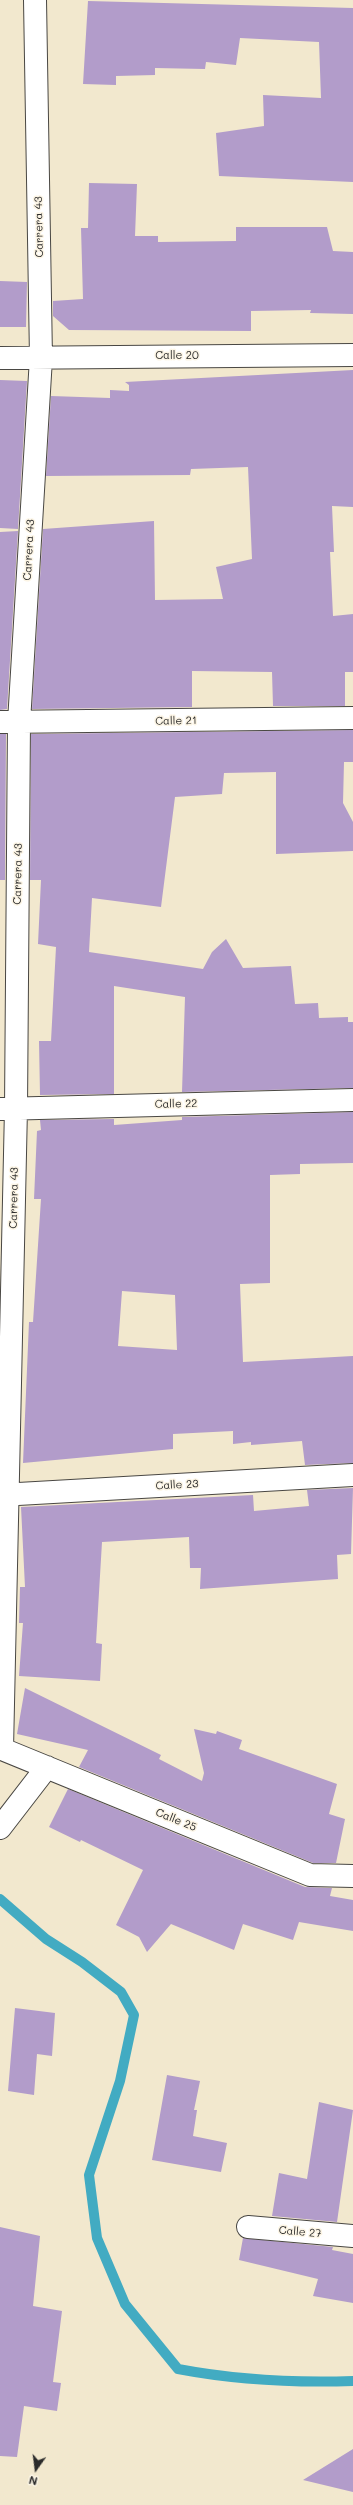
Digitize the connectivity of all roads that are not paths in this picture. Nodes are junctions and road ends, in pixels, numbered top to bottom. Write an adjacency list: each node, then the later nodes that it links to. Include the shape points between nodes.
1 (35, 0): 4 (street, Carrera 43)
2 (353, 355): 4 (street, Calle 20)
3 (0, 358): 4 (street, Calle 20)
4 (41, 358): 6 (street, Carrera 43)
5 (353, 718): 6 (street, Calle 21)
6 (10, 722): 8 (street, Carrera 43)
7 (353, 1100): 8 (street, Calle 22)
8 (8, 1108): 10 (street, Carrera 43)
9 (353, 1475): 10 (street, Calle 23)
10 (4, 1495): 11 (street, Carrera 43)
11 (2, 1748): 12 (street, Calle 25)
12 (46, 1767): 13 (street); 14 (street, Calle 25, via 310,1875)
13 (0, 1828)
14 (353, 1876)
15 (248, 2227): 16 (street, Calle 27)
16 (353, 2236)

